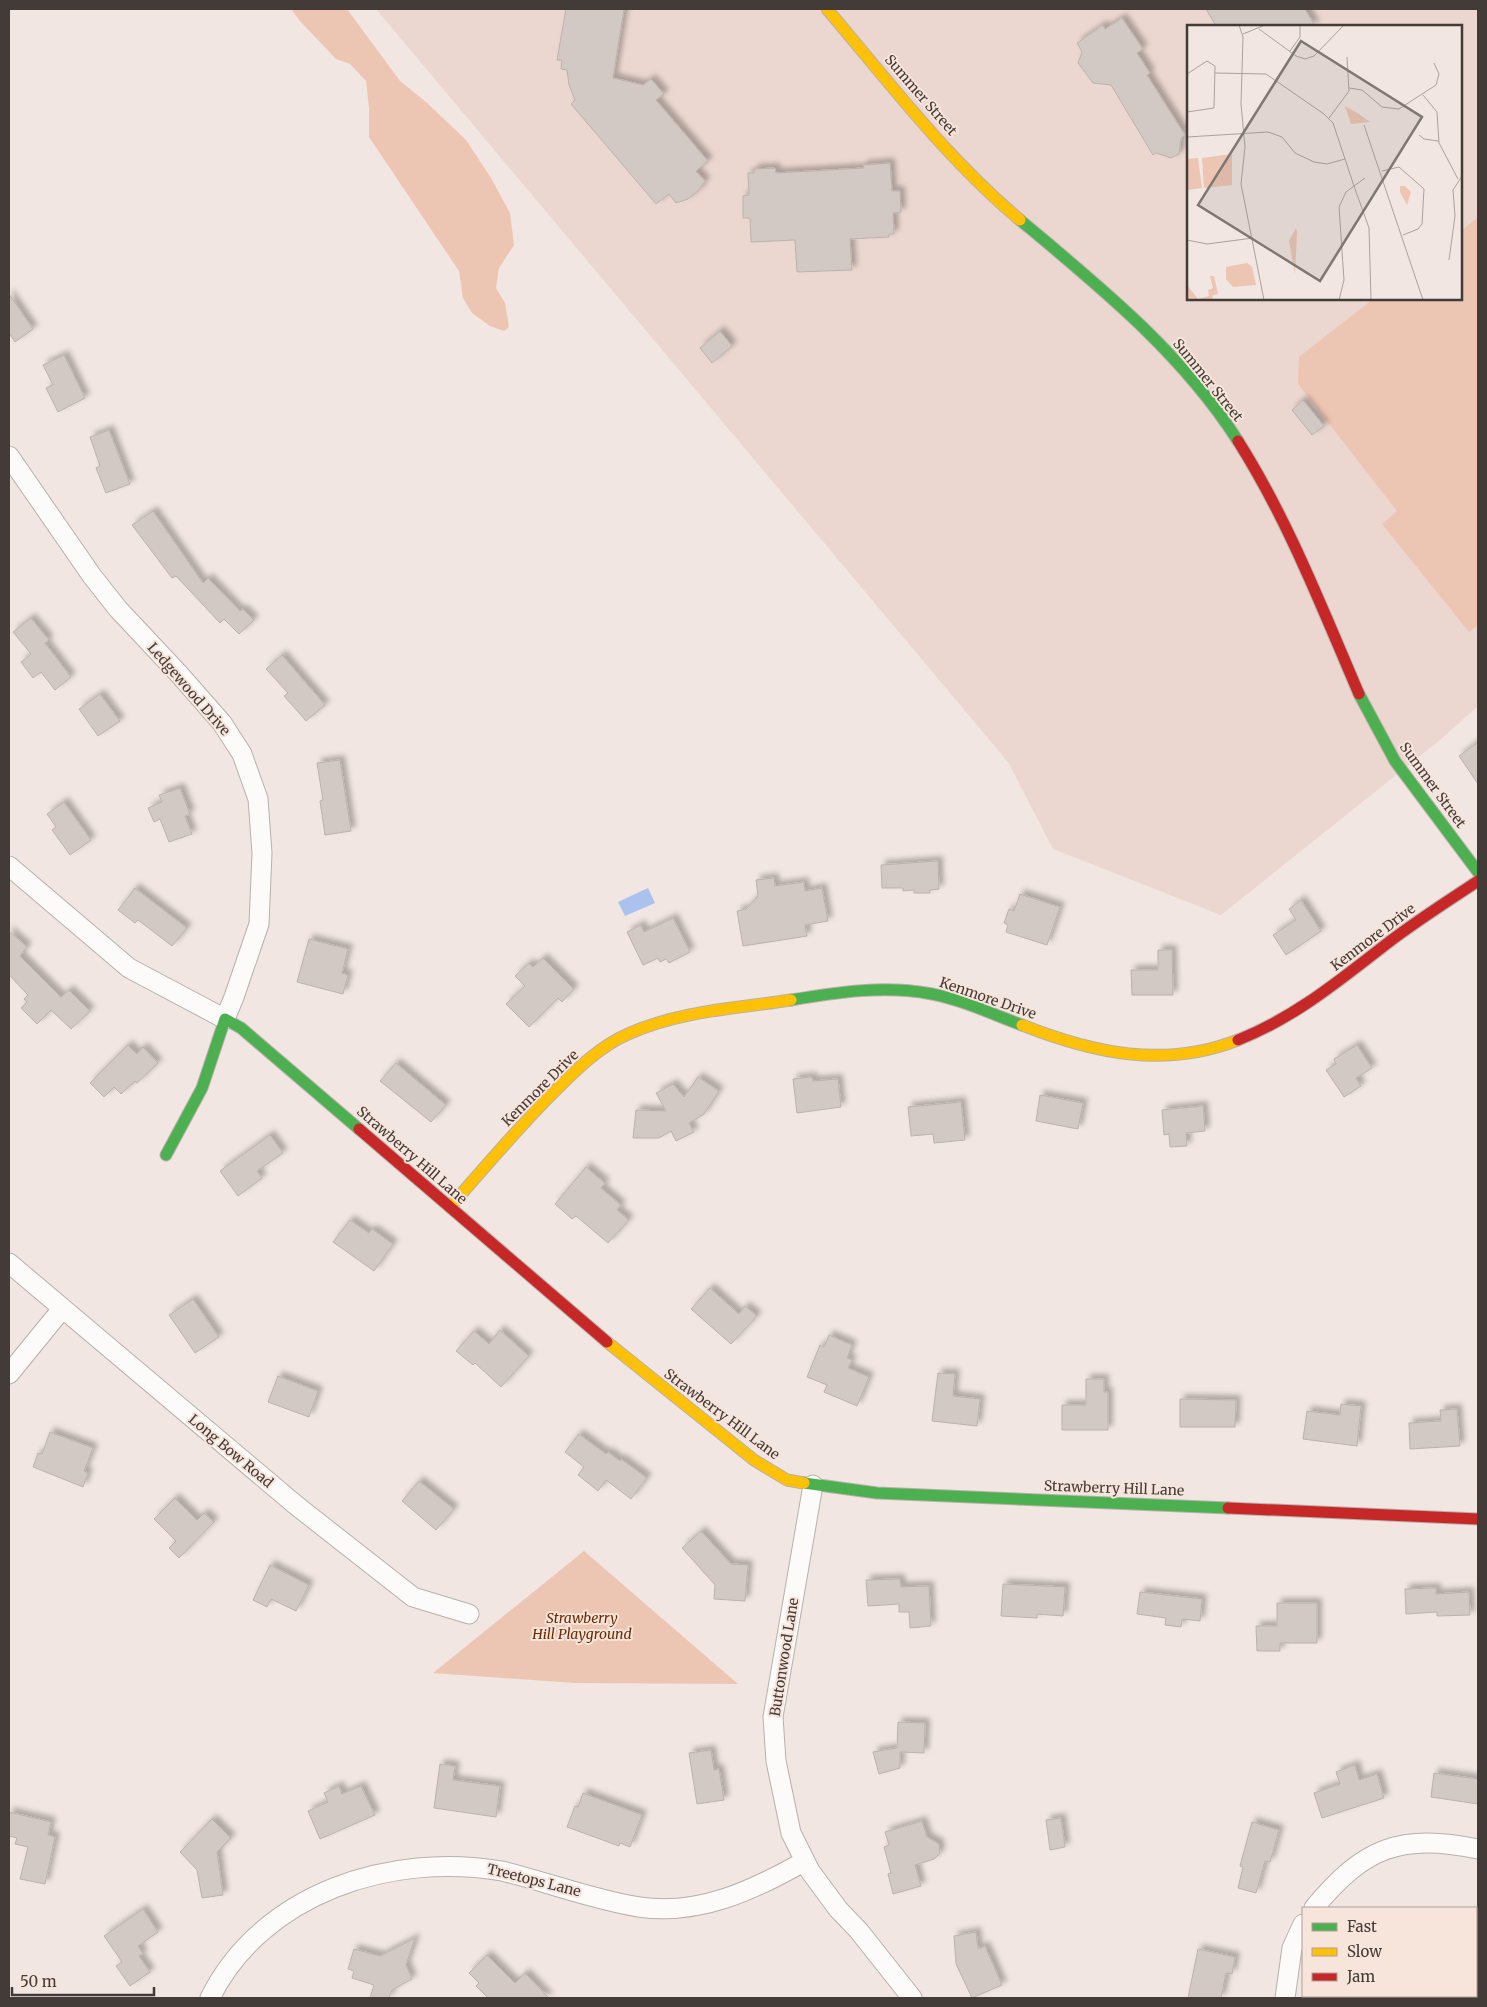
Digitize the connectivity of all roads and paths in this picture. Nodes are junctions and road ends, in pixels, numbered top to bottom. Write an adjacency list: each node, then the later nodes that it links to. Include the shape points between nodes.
1 (830, 10): 4 (street, Summer Street, via 968,170 999,202 1113,299 1176,360 1224,418 1285,525 1365,708 1395,761)
2 (9, 456): 6 (street, Ledgewood Drive, via 113,602 222,723 242,754 258,799 262,853 259,924)
3 (9, 866): 6 (street, via 129,968)
4 (1478, 872)
5 (1478, 880): 8 (street, Kenmore Drive, via 1276,1025 1230,1044 1199,1051 1125,1055 1074,1044 952,999 916,991 886,989 857,989 665,1021 627,1035 578,1067)
6 (225, 1019): 7 (street, via 202,1088); 8 (street, Strawberry Hill Lane, via 241,1028)
7 (166, 1155)
8 (450, 1207): 12 (street, Strawberry Hill Lane, via 610,1344 754,1460 787,1480)
9 (9, 1263): 10 (street, Long Bow Road)
10 (62, 1308): 11 (street); 14 (street, Long Bow Road, via 297,1506 413,1597)
11 (9, 1374)
12 (813, 1485): 13 (street, Strawberry Hill Lane, via 887,1494); 16 (street, Buttonwood Lane, via 772,1717 776,1761 791,1833)
13 (1478, 1519)
14 (469, 1614)
15 (1478, 1849): 17 (street, via 1446,1842 1415,1842 1379,1852 1352,1867)
16 (805, 1861): 19 (street, Treetops Lane, via 752,1889 702,1905 680,1908 639,1907 480,1867 431,1866 380,1872 334,1888 266,1926 231,1963); 20 (street, Buttonwood Lane, via 838,1909)
17 (1315, 1907)
18 (1302, 1926): 21 (street, via 1292,1948)
19 (210, 1998)
20 (912, 1998)
21 (1285, 1998)

